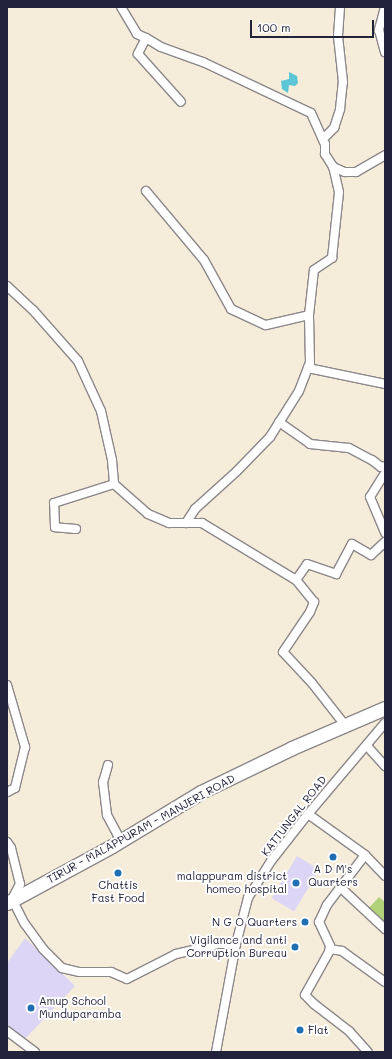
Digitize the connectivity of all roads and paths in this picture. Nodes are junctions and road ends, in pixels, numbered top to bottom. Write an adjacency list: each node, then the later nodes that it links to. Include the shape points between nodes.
1 (121, 7): 4 (street, via 137,34)
2 (340, 7): 7 (street, via 338,36 343,82 340,109 334,128)
3 (385, 7): 5 (street, via 379,30)
4 (146, 38): 6 (street, via 138,54); 7 (street, via 311,113)
5 (385, 52)
6 (182, 102)
7 (323, 139): 9 (street, via 325,154)
8 (385, 155): 9 (street, via 356,172 345,172)
9 (333, 167): 12 (street, via 339,192 332,258 314,270)
10 (146, 191): 12 (street, via 204,260 231,309 266,325)
11 (7, 286): 18 (street, via 33,310 78,361 101,411 112,460)
12 (309, 315): 13 (street)
13 (311, 367): 14 (street); 15 (street)
14 (385, 384)
15 (279, 422): 16 (street, via 310,444 349,448 380,467); 19 (street, via 270,437 195,509)
16 (385, 466)
17 (385, 473): 21 (street, via 370,497)
18 (114, 484): 19 (street, via 148,514 169,523); 20 (street, via 54,503 55,527)
19 (186, 523): 23 (street, via 202,523)
20 (76, 529)
21 (385, 533)
22 (385, 542): 23 (street, via 371,555 352,544 336,574 307,564)
23 (296, 580): 27 (street, via 314,602 310,612 282,652 312,683)
24 (7, 685): 31 (street, via 25,747 15,788)
25 (385, 708): 27 (main road, TIRUR - MALAPPURAM - MANJERI ROAD)
26 (385, 723): 28 (street, KATTUNGAL ROAD)
27 (345, 725): 33 (main road, TIRUR - MALAPPURAM - MANJERI ROAD, via 201,792)
28 (367, 746): 30 (street); 32 (street, KATTUNGAL ROAD)
29 (108, 765): 33 (street, via 103,782 107,815)
30 (385, 766)
31 (7, 792)
32 (308, 814): 35 (street); 40 (street, KATTUNGAL ROAD, via 248,898)
33 (121, 841): 38 (main road, TIRUR - MALAPPURAM - MANJERI ROAD)
34 (7, 842): 38 (street, via 11,848 20,884)
35 (365, 855): 36 (street); 37 (street)
36 (385, 876)
37 (340, 887): 39 (street); 41 (street, via 319,922)
38 (10, 901): 40 (street, via 43,948 62,968 80,972 111,972 127,979 176,954 218,944)
39 (385, 929)
40 (236, 944): 46 (street, KATTUNGAL ROAD)
41 (330, 949): 42 (street, via 342,951); 44 (street, via 305,995 349,1031)
42 (385, 982)
43 (7, 1031): 45 (street)
44 (363, 1050)
45 (35, 1052)
46 (216, 1052)

